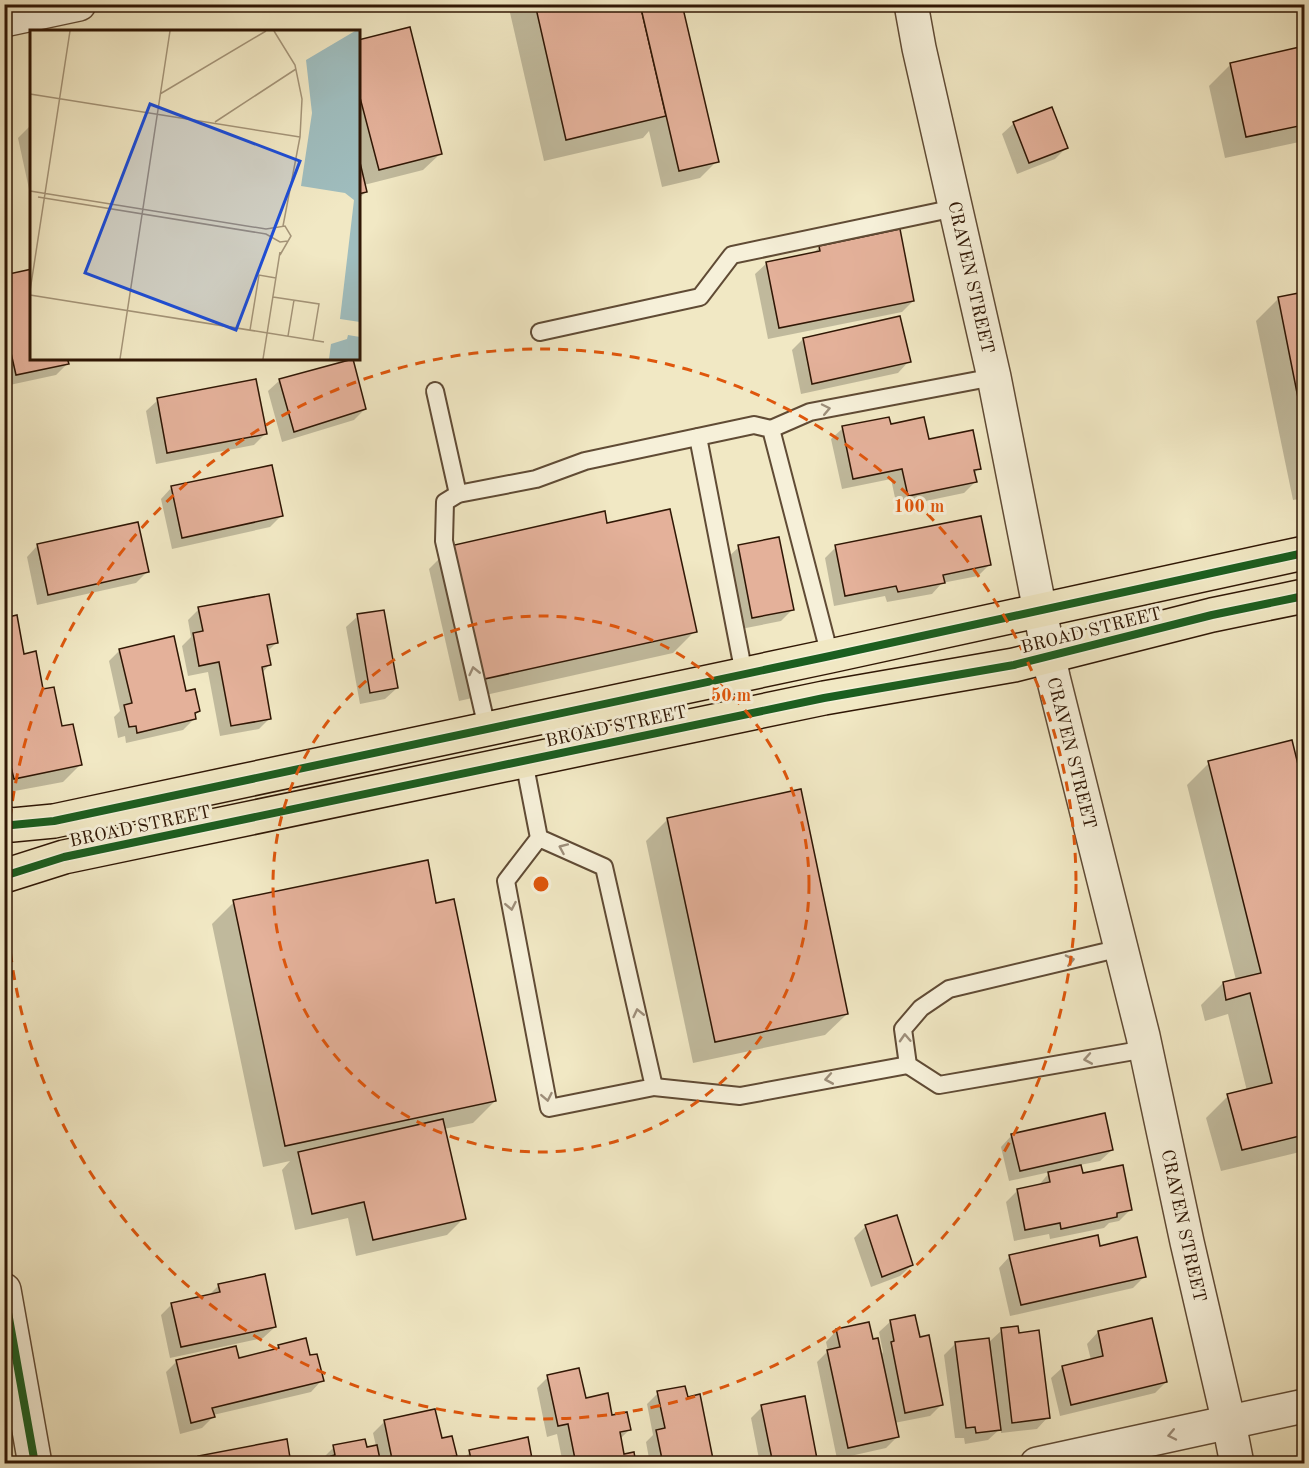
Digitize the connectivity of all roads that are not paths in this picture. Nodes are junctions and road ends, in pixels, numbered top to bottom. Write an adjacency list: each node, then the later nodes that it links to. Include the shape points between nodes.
1 (79, 4): 3 (street)
2 (911, 4): 4 (street, CRAVEN STREET)
3 (4, 20)
4 (956, 208): 5 (lane, via 732,255 700,297); 6 (street, CRAVEN STREET)
5 (540, 332)
6 (994, 377): 8 (lane, one-way to 6, via 810,412); 13 (street, CRAVEN STREET)
7 (435, 391): 10 (lane)
8 (771, 429): 9 (lane, via 754,425); 14 (lane)
9 (699, 437): 10 (lane, via 585,461 536,479); 16 (lane)
10 (458, 494): 17 (lane, one-way to 10, via 444,541 445,502)
11 (1305, 553): 13 (main road, BROAD STREET)
12 (1305, 596): 15 (main road, BROAD STREET, via 1212,615)
13 (1040, 610): 14 (main road, BROAD STREET); 15 (street, CRAVEN STREET)
14 (830, 656): 16 (main road, BROAD STREET)
15 (1050, 658): 18 (main road, BROAD STREET, via 824,698); 22 (street, CRAVEN STREET)
16 (744, 674): 17 (main road, BROAD STREET)
17 (488, 728): 19 (main road, BROAD STREET, via 54,821)
18 (524, 761): 20 (lane); 21 (main road, BROAD STREET, via 64,857)
19 (4, 823)
20 (539, 838): 25 (lane, one-way to 20, via 604,867); 25 (lane, one-way to 25, via 506,881 549,1108)
21 (4, 876)
22 (1121, 948): 23 (street, CRAVEN STREET); 24 (lane, one-way to 22, via 903,1029 921,1008 949,989)
23 (1146, 1048): 24 (lane, one-way to 24, via 939,1085); 28 (street, CRAVEN STREET, via 1186,1242)
24 (908, 1065): 25 (lane, one-way to 25, via 740,1096)
25 (654, 1087)
26 (4, 1290): 29 (street)
27 (1305, 1406): 28 (street)
28 (1230, 1423): 30 (street, one-way to 30); 31 (street, CRAVEN STREET)
29 (35, 1464)
30 (1037, 1464)
31 (1237, 1464)

